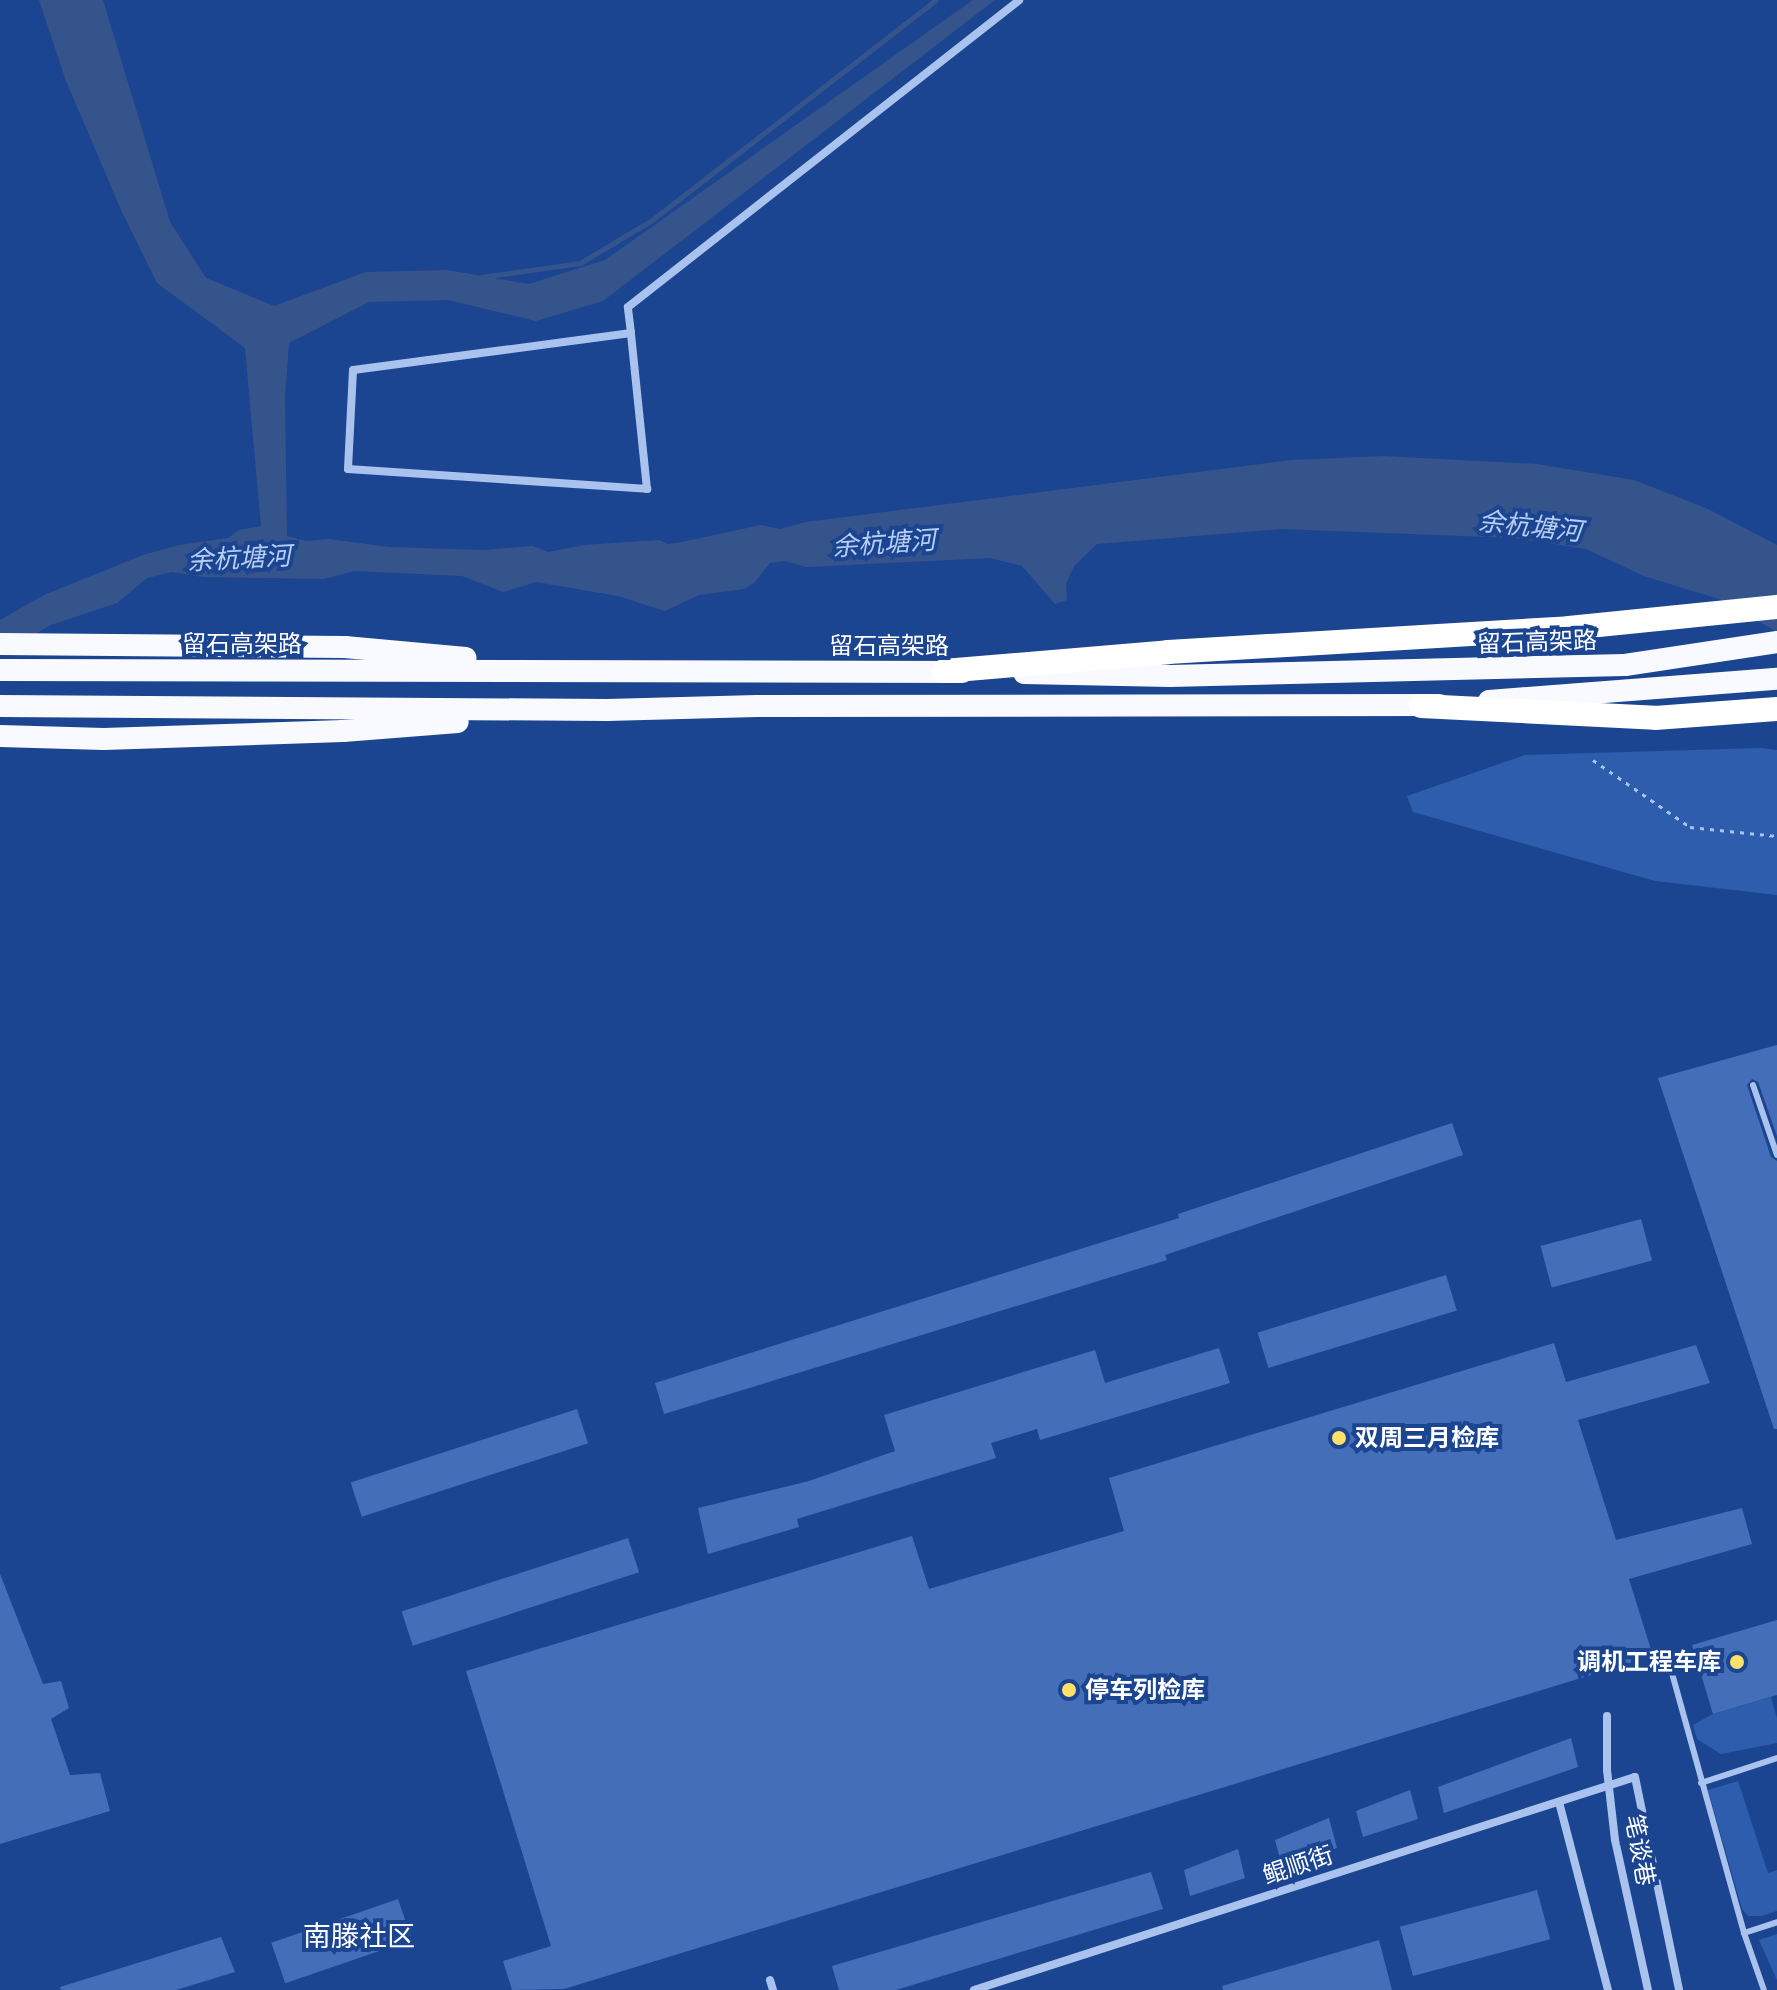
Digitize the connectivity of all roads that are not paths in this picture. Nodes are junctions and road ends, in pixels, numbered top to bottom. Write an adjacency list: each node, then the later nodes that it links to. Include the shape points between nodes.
1 (1019, 0): 2 (street, via 628,307)
2 (631, 333): 2 (street, via 647,489 348,469 353,370)
3 (1777, 607): 8 (highway, via 1569,628)
4 (1777, 642): 8 (highway, 留石高架路, via 1609,666 1170,676)
5 (0, 644): 7 (highway, via 345,647)
6 (0, 670): 7 (highway, 留石高架路)
7 (618, 671): 8 (highway, 留石高架路)
8 (944, 671)
9 (1777, 679): 11 (highway)
10 (0, 706): 13 (highway)
11 (1421, 706): 12 (highway, via 1655,718); 13 (highway)
12 (1777, 709)
13 (607, 710): 14 (highway, via 343,731 104,739)
14 (0, 736)
15 (1753, 1085): 16 (lane)
16 (1777, 1155)
17 (1670, 1666): 21 (lane)
18 (1607, 1716): 27 (street, 笔谈巷, bridge, via 1615,1840)
19 (1777, 1758): 21 (lane)
20 (1635, 1777): 22 (street, 鲲顺街); 28 (street, 笔谈巷)
21 (1701, 1783): 24 (lane)
22 (1559, 1802): 25 (street, 鲲顺街); 26 (street)
23 (1777, 1922): 24 (lane)
24 (1744, 1933): 29 (lane)
25 (974, 1990)
26 (1608, 1990)
27 (1648, 1990)
28 (1679, 1990)
29 (1764, 1990)

